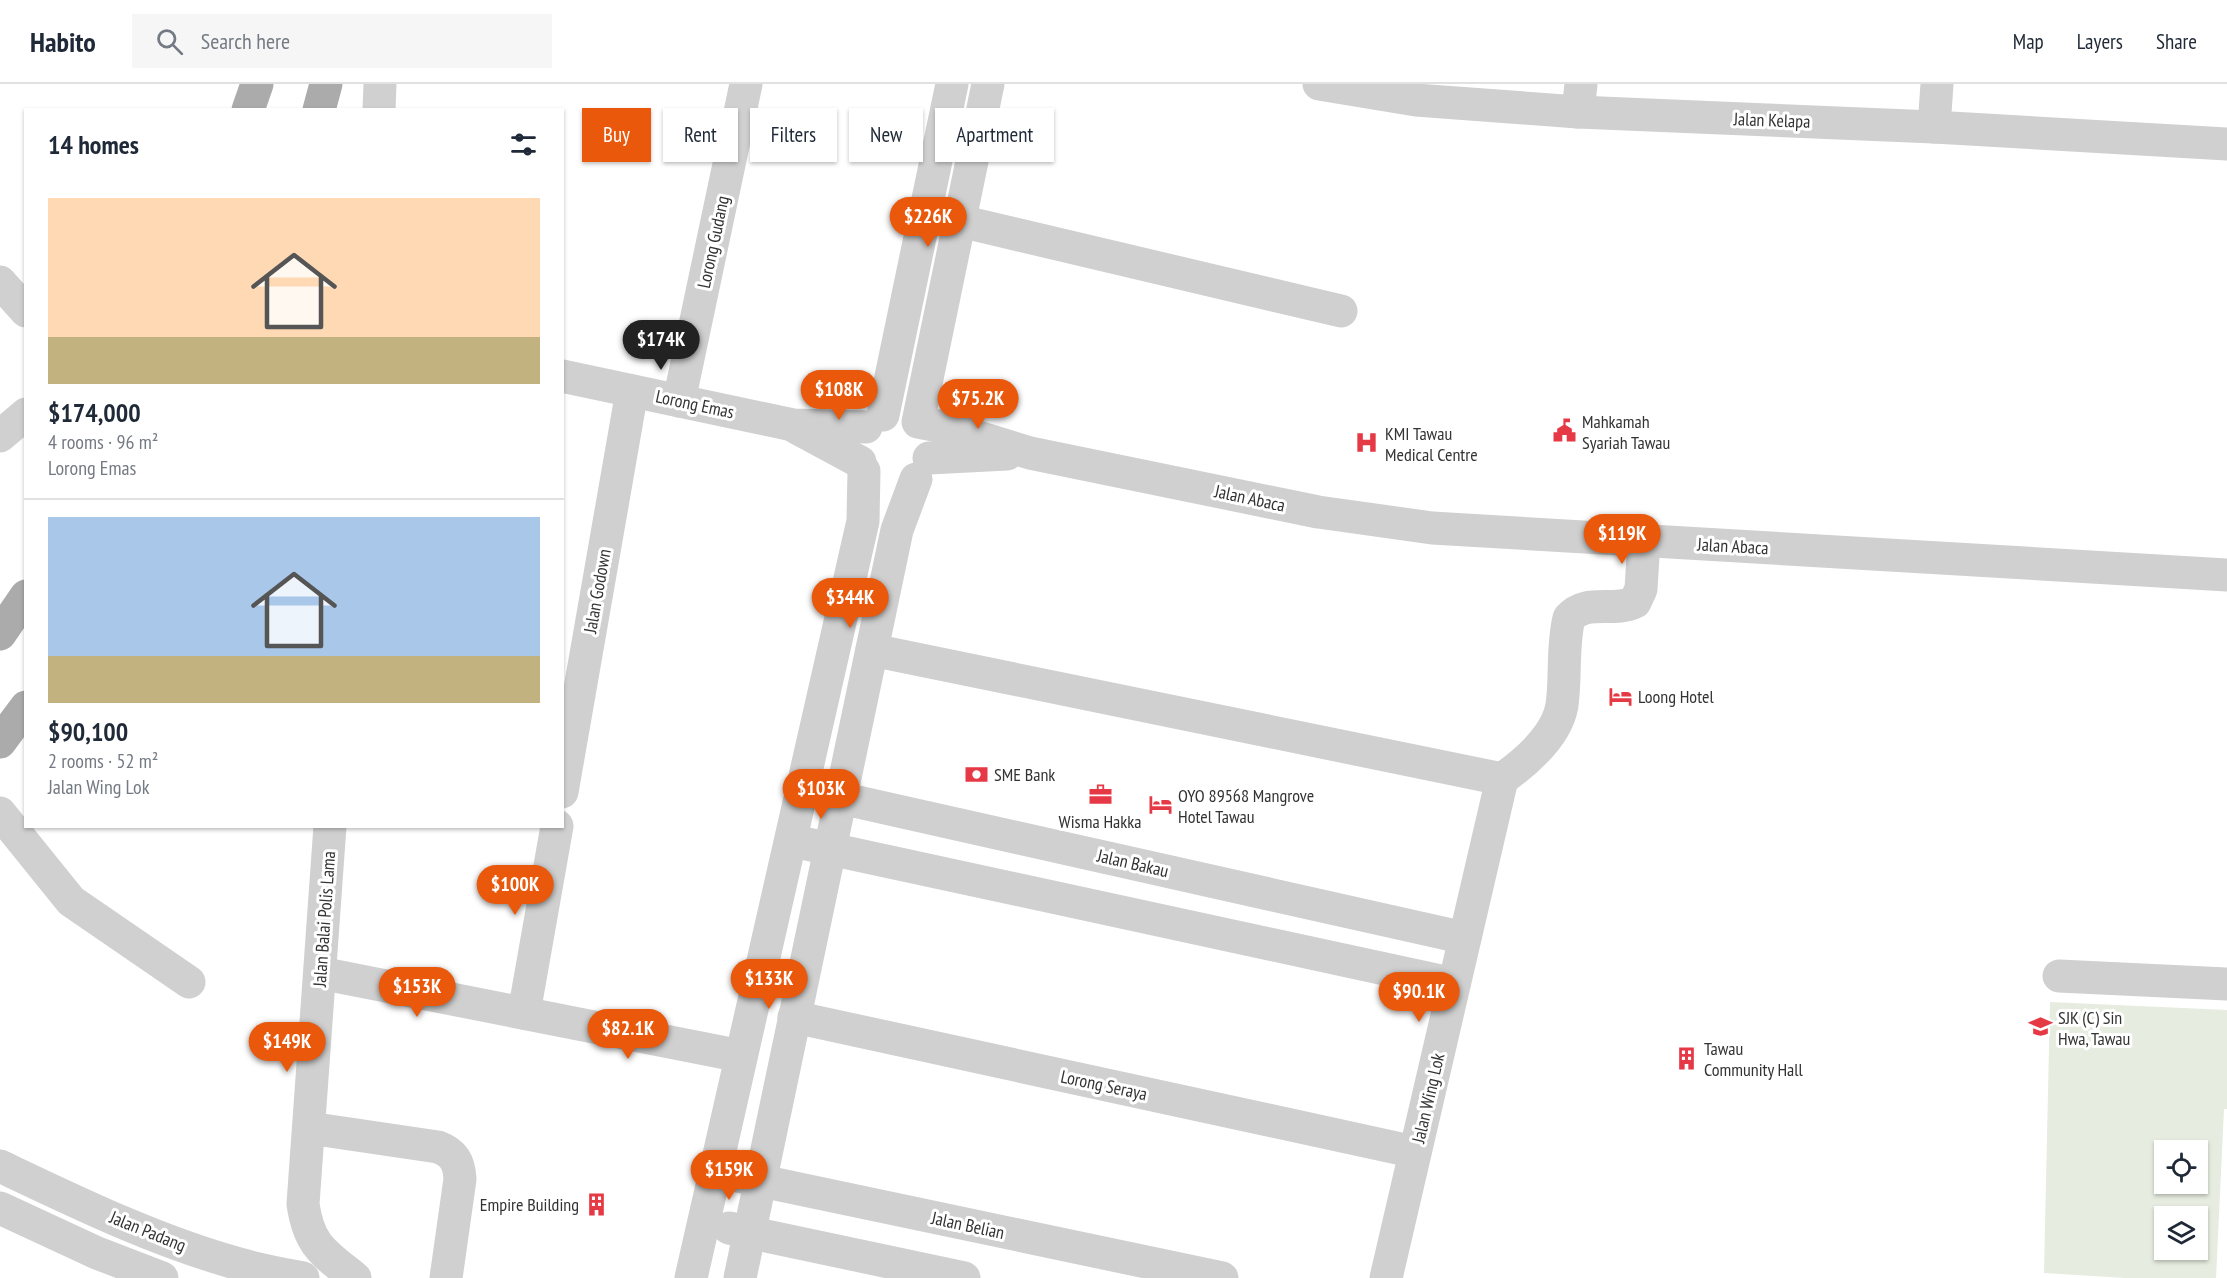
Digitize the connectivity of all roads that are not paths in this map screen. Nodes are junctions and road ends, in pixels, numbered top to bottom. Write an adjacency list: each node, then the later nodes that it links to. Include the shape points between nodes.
1 (257, 84): 10 (main road)
2 (326, 84): 11 (main road)
3 (380, 84): 12 (street)
4 (746, 84): 21 (street, Lorong Gudang)
5 (952, 84): 22 (street)
6 (988, 84): 15 (street)
7 (1319, 84): 9 (street, Jalan Kelapa, via 1416,100)
8 (1937, 84): 13 (street)
9 (1579, 98): 13 (street, Jalan Kelapa)
10 (249, 108)
11 (320, 108)
12 (379, 108)
13 (1934, 127): 14 (street, Jalan Kelapa)
14 (2227, 144)
15 (960, 221): 18 (street); 23 (street)
16 (0, 282): 17 (street)
17 (24, 309)
18 (1341, 311)
19 (564, 376): 20 (street, Lorong Emas)
20 (632, 391): 21 (street, Lorong Emas); 36 (street, Jalan Godown)
21 (679, 400): 24 (street, Lorong Emas)
22 (875, 421): 23 (street, via 902,414); 24 (street, Lorong Emas); 26 (street, via 860,437)
23 (918, 422): 25 (street, Jalan Abaca); 27 (street, via 929,439)
24 (793, 425): 26 (street, Lorong Emas)
25 (1030, 453): 27 (street, Jalan Abaca); 28 (street, Jalan Abaca, via 1318,512 1432,528)
26 (862, 467): 27 (street, via 883,485 906,484); 37 (street, via 862,520)
27 (923, 468): 32 (street, via 897,530)
28 (1644, 541): 29 (street, Jalan Abaca); 35 (street, via 1641,589 1635,602 1620,608 1586,607 1569,618 1562,707 1556,722 1534,753)
29 (2227, 575)
30 (24, 599): 31 (main road)
31 (0, 634)
32 (872, 650): 35 (street); 38 (street)
33 (24, 710): 34 (main road)
34 (0, 742)
35 (1502, 779): 44 (street, Jalan Wing Lok)
36 (564, 781)
37 (802, 789): 38 (street, Jalan Bakau); 42 (street)
38 (840, 798): 43 (street); 44 (street, Jalan Bakau)
39 (0, 813): 47 (street, via 72,901)
40 (330, 828): 45 (street, Jalan Balai Polis Lama)
41 (556, 828): 50 (street)
42 (790, 841): 43 (street); 52 (street)
43 (829, 849): 48 (street); 51 (street)
44 (1465, 938): 48 (street, Jalan Wing Lok)
45 (320, 973): 50 (street); 53 (street, Jalan Balai Polis Lama)
46 (2060, 976): 49 (street)
47 (189, 982)
48 (1454, 984): 54 (street, Jalan Wing Lok)
49 (2227, 984)
50 (524, 1013): 52 (street)
51 (794, 1017): 54 (street, Lorong Seraya); 57 (street)
52 (741, 1056): 56 (street)
53 (309, 1128): 64 (street, Jalan Balai Polis Lama, via 303,1204 306,1222 311,1238 323,1253); 65 (street, via 438,1147 455,1158 460,1179)
54 (1415, 1152): 70 (street, Jalan Wing Lok)
55 (0, 1166): 61 (street, Jalan Padang, via 132,1225)
56 (715, 1171): 57 (street, Jalan Belian); 59 (street)
57 (760, 1181): 60 (street); 69 (street, Jalan Belian)
58 (0, 1208): 62 (street)
59 (704, 1222): 60 (street); 66 (street)
60 (749, 1232): 67 (street); 68 (street)
61 (251, 1271): 63 (street, Jalan Padang)
62 (160, 1278)
63 (303, 1278)
64 (355, 1278)
65 (446, 1278)
66 (691, 1278)
67 (740, 1278)
68 (964, 1278)
69 (1222, 1278)
70 (1386, 1278)

